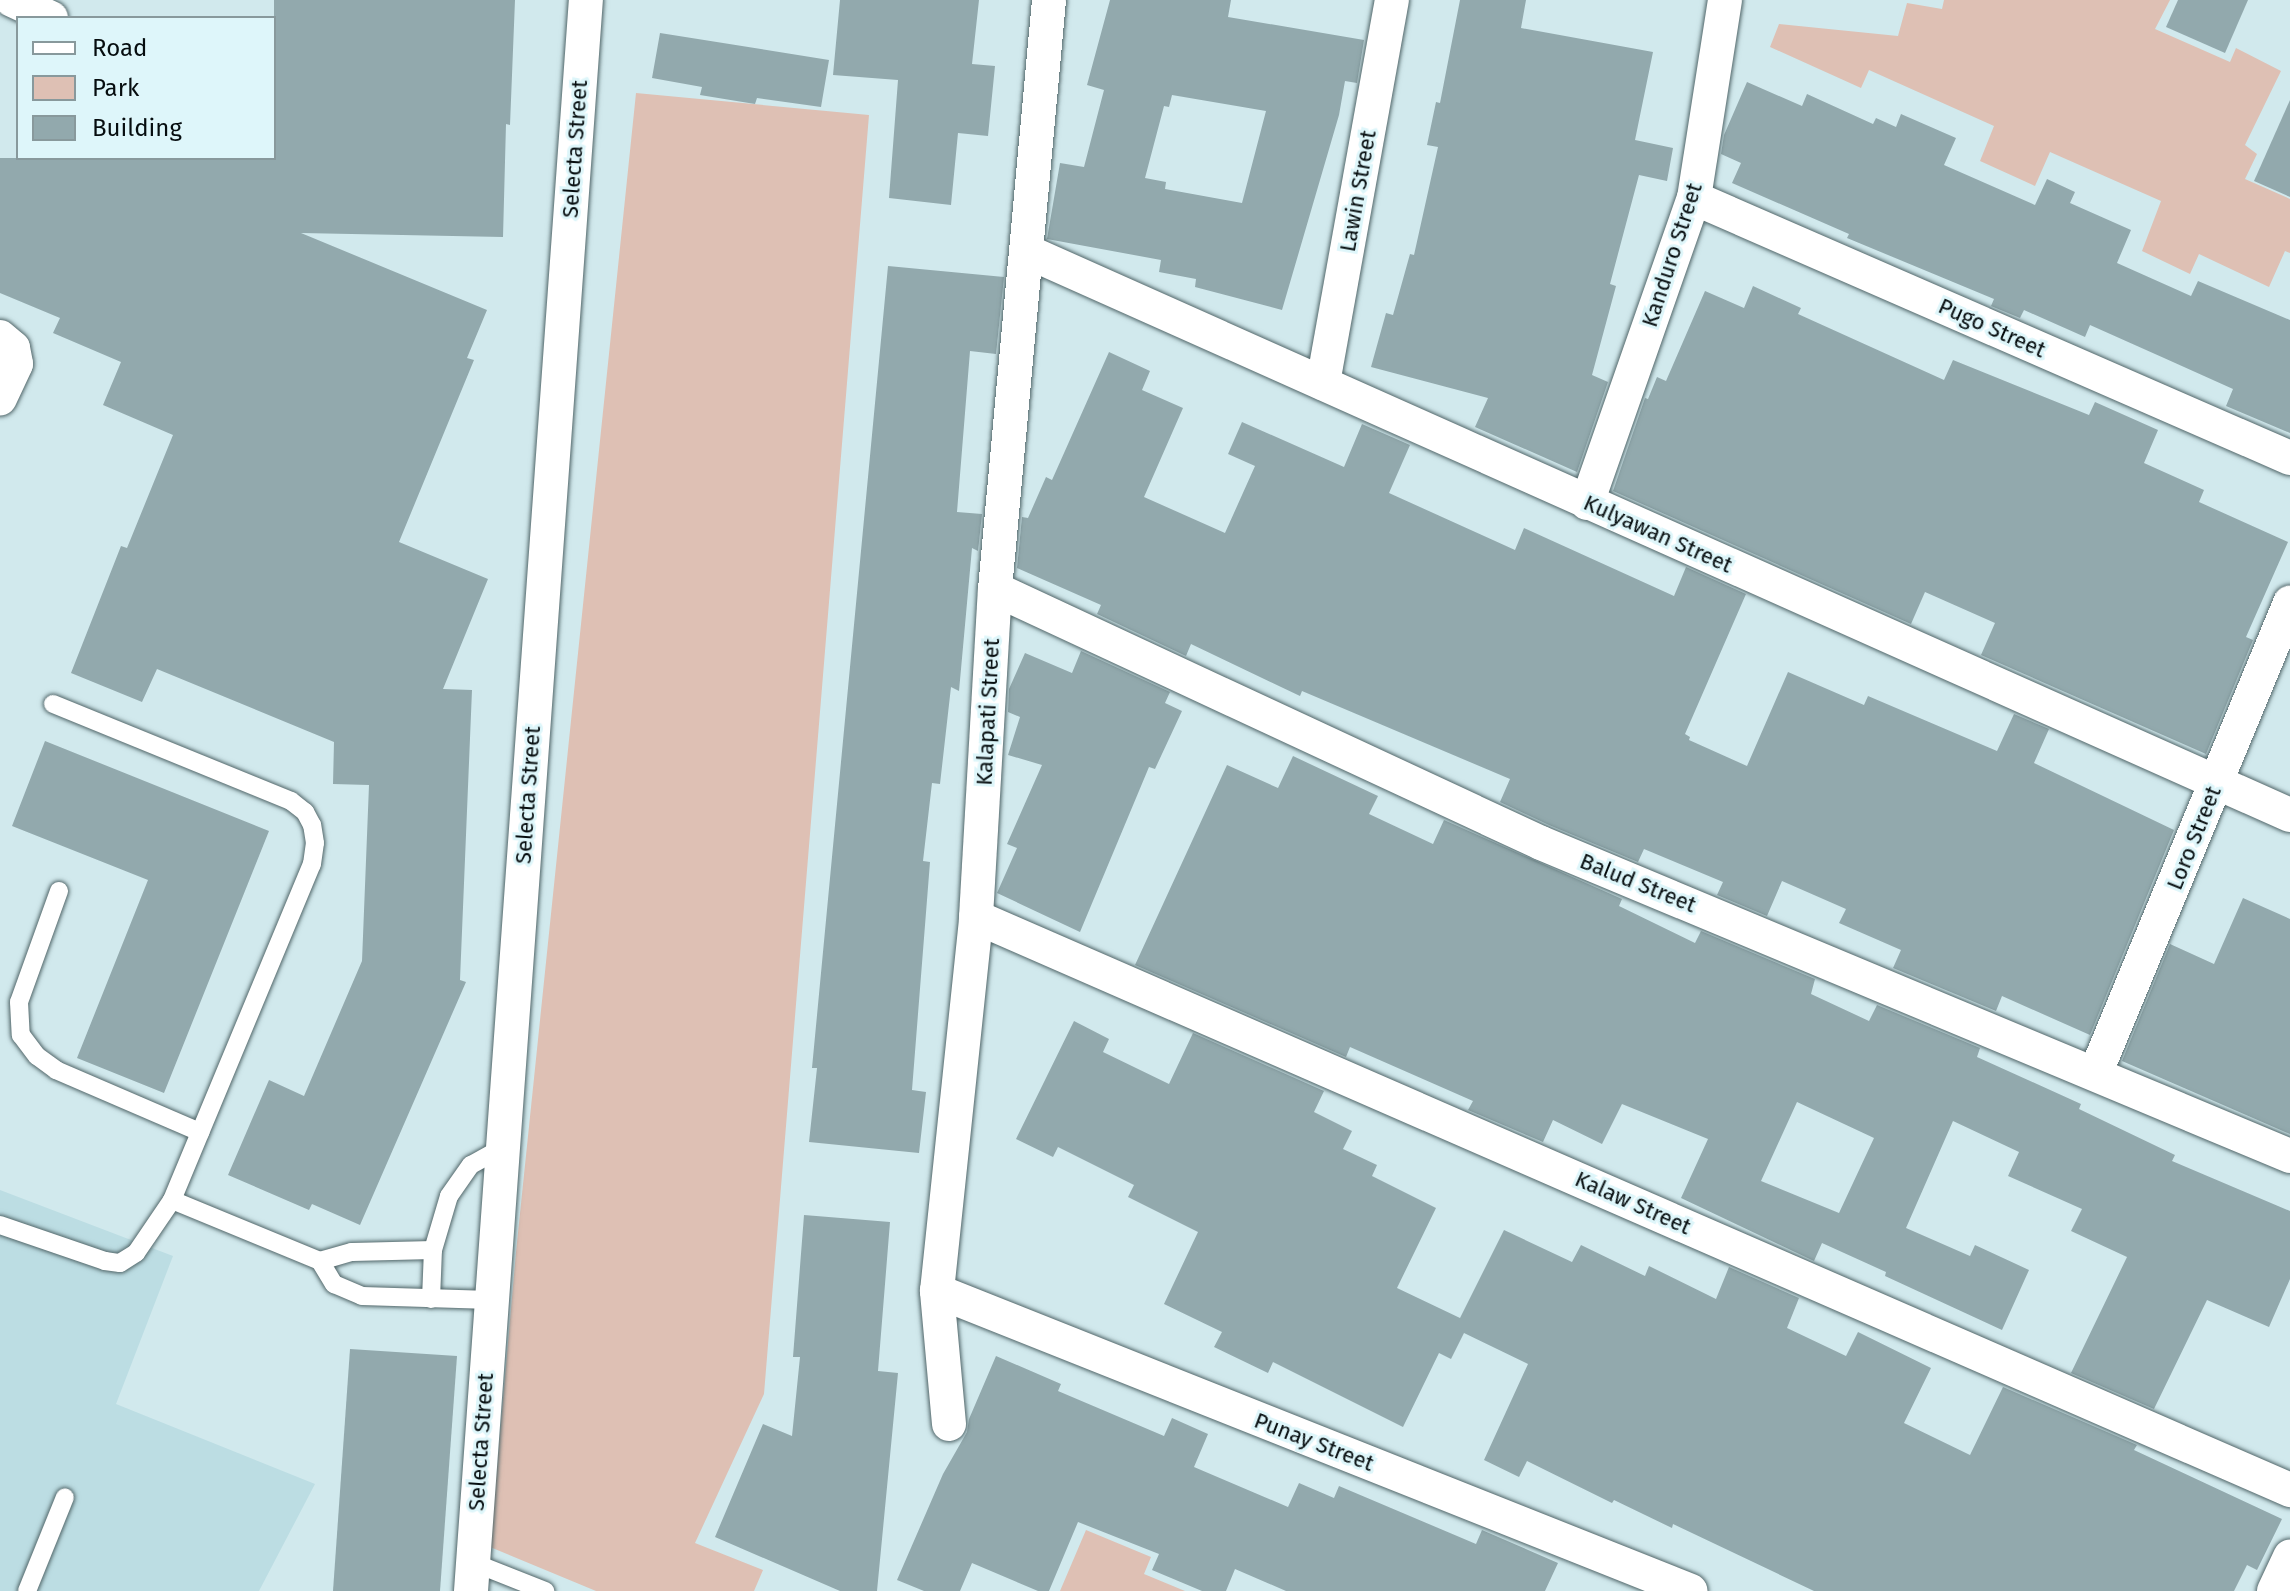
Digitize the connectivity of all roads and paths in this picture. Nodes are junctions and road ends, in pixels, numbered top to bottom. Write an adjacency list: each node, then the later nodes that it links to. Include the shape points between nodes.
1 (12, 0): 6 (street)
2 (586, 0): 23 (street, Selecta Street)
3 (1049, 0): 8 (street, Kalapati Street)
4 (1392, 0): 10 (street, Lawin Street)
5 (1725, 0): 7 (street, Kanduro Street)
6 (47, 16)
7 (1694, 198): 12 (street, Pugo Street); 13 (street, Kanduro Street)
8 (1026, 251): 10 (street, Kulyawan Street); 14 (street, Kalapati Street)
9 (6, 343): 11 (street, via 16,364)
10 (1323, 383): 13 (street, Kulyawan Street)
11 (0, 398)
12 (2290, 458)
13 (1587, 503): 17 (street, Kulyawan Street)
14 (995, 589): 20 (street, Kalapati Street); 21 (street, Balud Street, via 1541,843)
15 (2290, 603): 17 (street, Loro Street)
16 (53, 704): 22 (lane, via 278,795 305,812 312,825 312,864)
17 (2217, 782): 18 (street, Kulyawan Street); 21 (street, Loro Street)
18 (2290, 815)
19 (59, 891): 22 (lane, via 19,1002 21,1035 56,1070)
20 (976, 917): 29 (street, Kalapati Street); 33 (street, Kalaw Street)
21 (2096, 1072): 24 (street, Balud Street)
22 (200, 1132): 25 (lane)
23 (502, 1148): 27 (lane, via 458,1179); 31 (street, Selecta Street)
24 (2290, 1156)
25 (172, 1200): 26 (lane, via 136,1253 120,1263); 28 (lane)
26 (0, 1225)
27 (433, 1250): 28 (lane, via 352,1252); 30 (lane)
28 (320, 1261): 30 (lane, via 345,1291)
29 (937, 1291): 32 (street, Kalapati Street); 39 (street, Punay Street)
30 (431, 1299): 31 (lane)
31 (491, 1300): 36 (street, Selecta Street)
32 (949, 1424)
33 (2290, 1490)
34 (65, 1497): 37 (lane)
35 (2290, 1556): 40 (street)
36 (472, 1576): 38 (lane)
37 (27, 1591)
38 (545, 1591)
39 (1691, 1591)
40 (2274, 1591)

